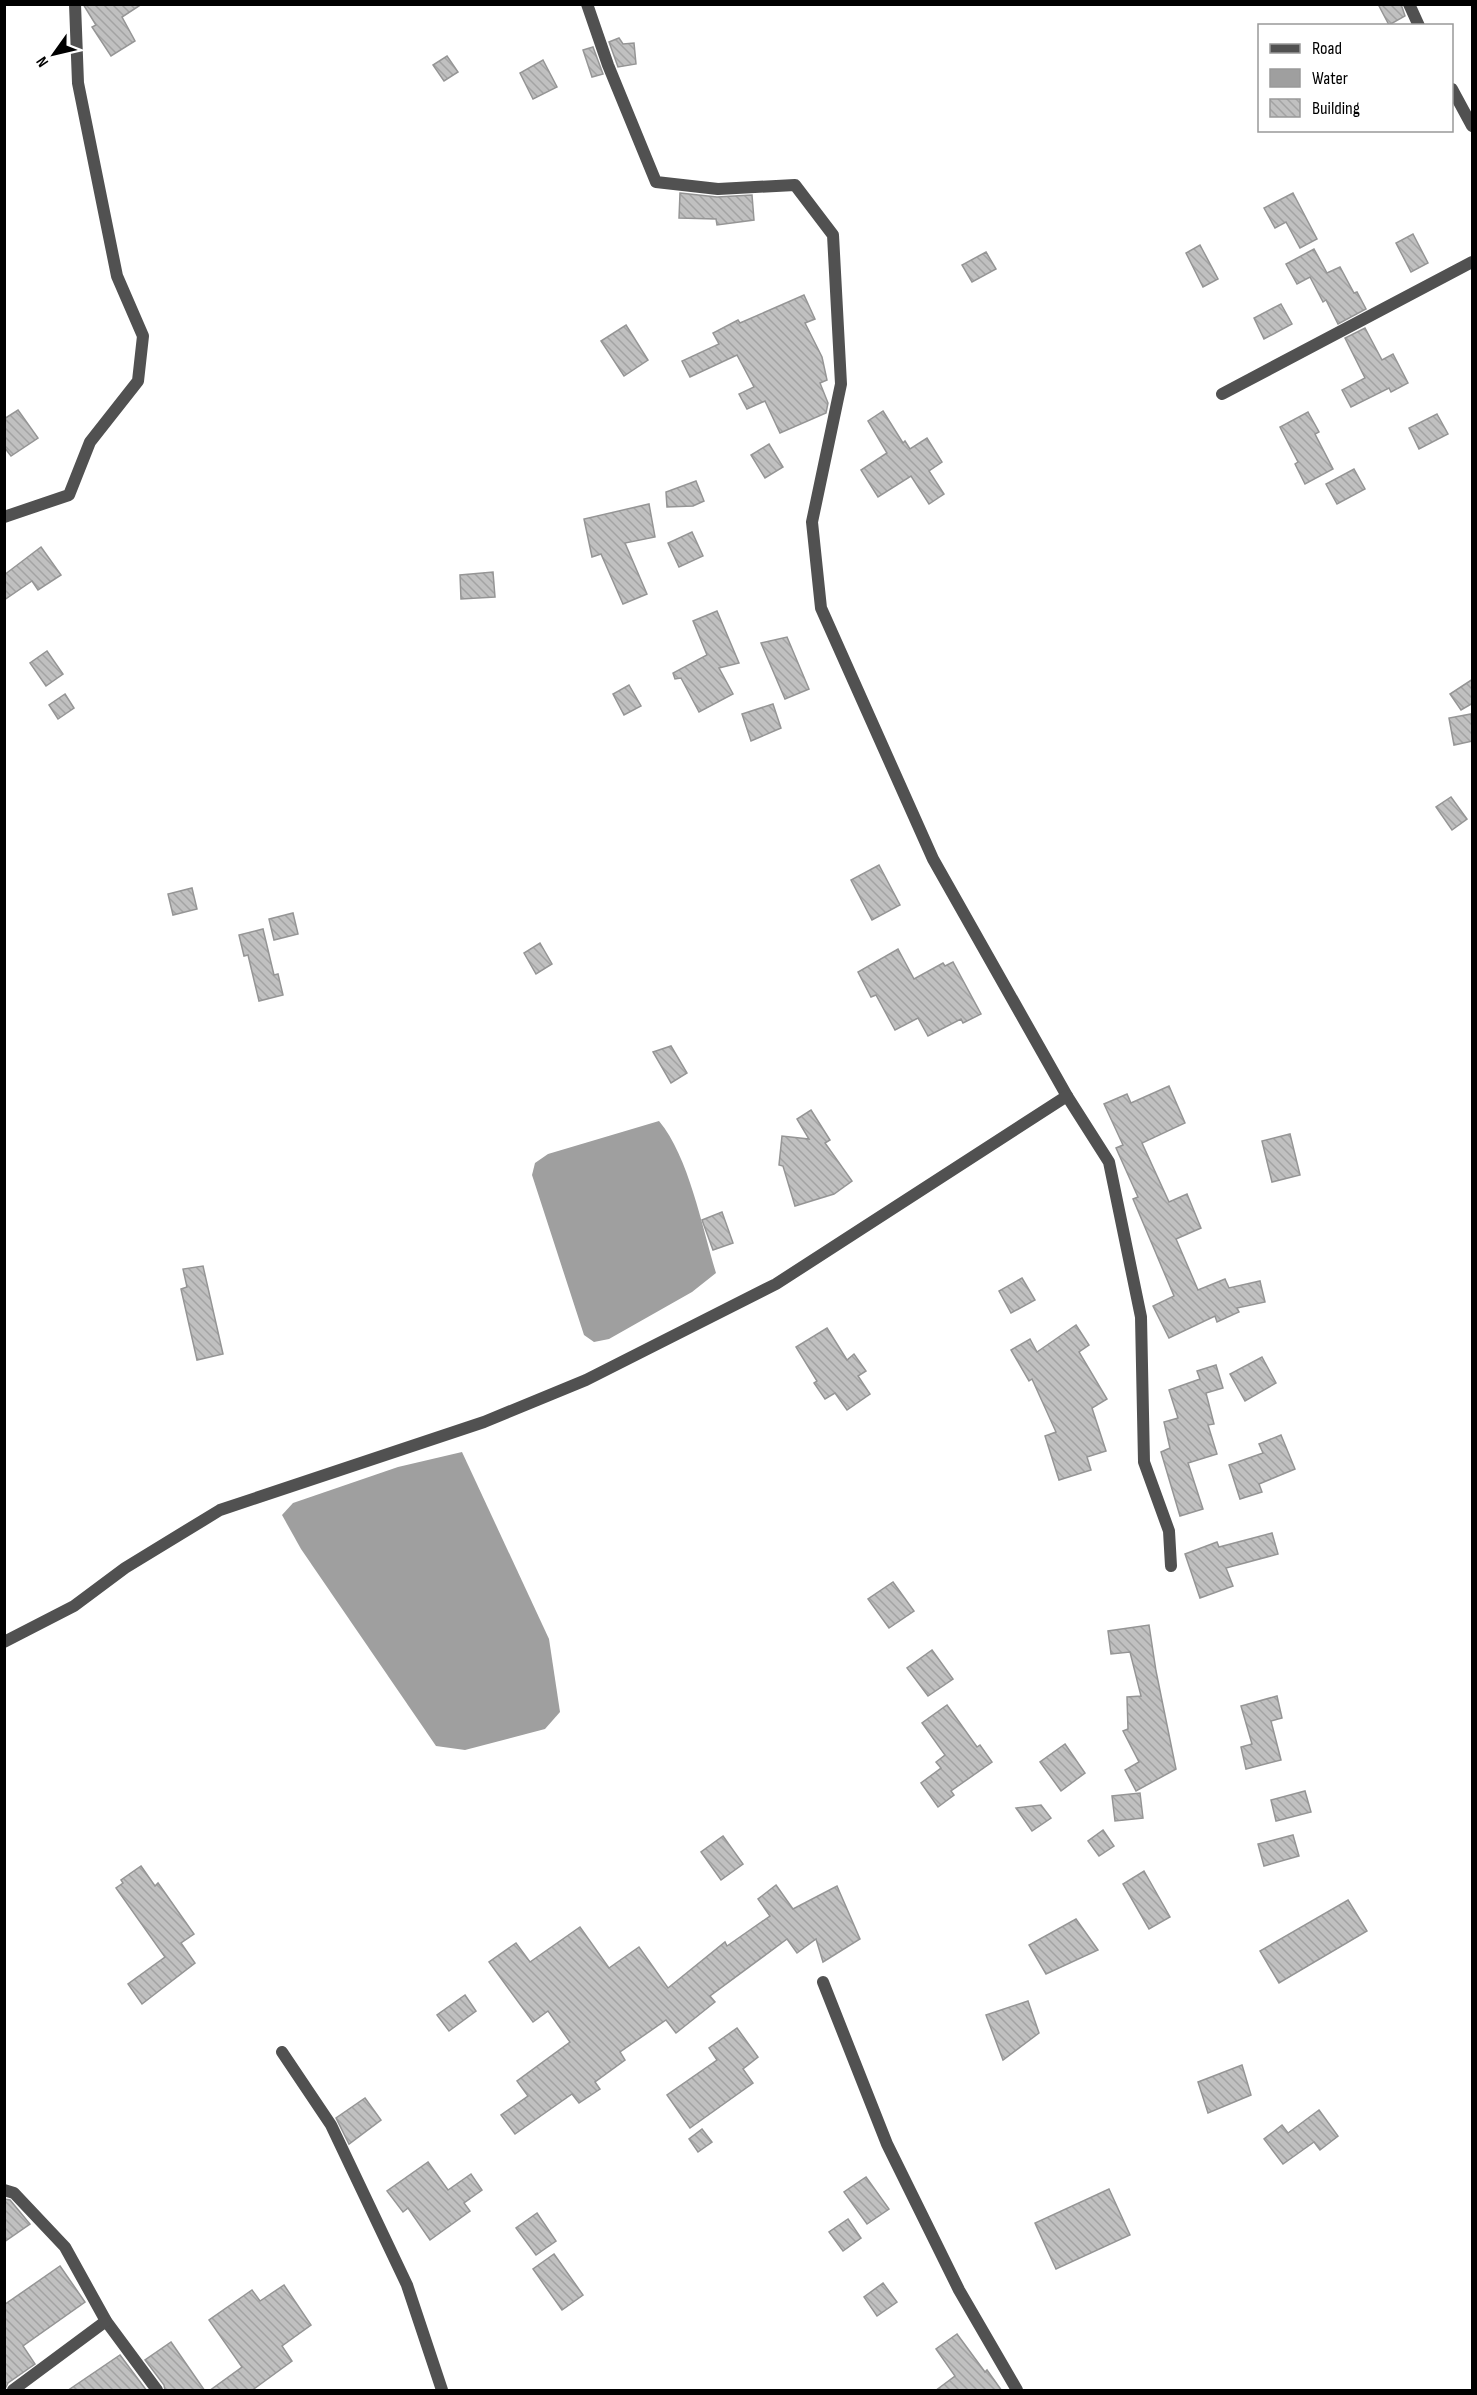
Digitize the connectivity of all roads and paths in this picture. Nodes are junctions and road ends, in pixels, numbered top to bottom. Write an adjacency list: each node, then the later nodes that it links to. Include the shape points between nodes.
1 (75, 4): 9 (street, via 78,83 117,276 142,336 138,381 90,442 69,495)
2 (587, 4): 10 (street, via 656,182 718,189 795,186 832,235 841,384 812,522 821,608 933,859)
3 (1409, 4): 4 (street)
4 (1418, 24)
5 (1453, 91): 6 (street)
6 (1473, 126)
7 (1473, 262): 8 (street)
8 (1222, 394)
9 (4, 517)
10 (1067, 1096): 11 (street, via 1109,1162 1141,1317 1144,1462 1169,1531); 12 (street, via 776,1284 586,1380 484,1422 220,1510 125,1568 74,1606)
11 (1171, 1566)
12 (4, 1642)
13 (822, 1982): 20 (street, via 887,2144 959,2290)
14 (282, 2052): 19 (street, via 331,2125 397,2263)
15 (4, 2190): 16 (street, via 14,2193 65,2247)
16 (106, 2321): 17 (street); 18 (street)
17 (13, 2391)
18 (157, 2391)
19 (442, 2391)
20 (1017, 2391)

